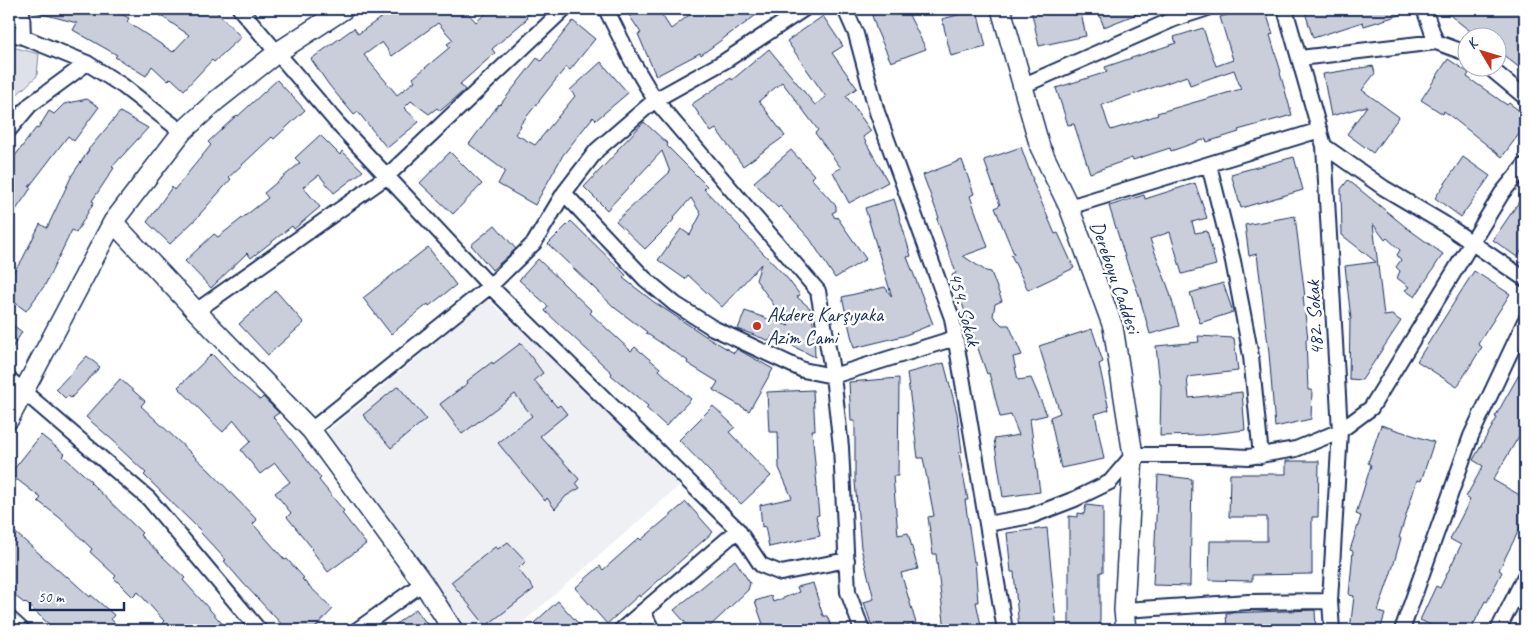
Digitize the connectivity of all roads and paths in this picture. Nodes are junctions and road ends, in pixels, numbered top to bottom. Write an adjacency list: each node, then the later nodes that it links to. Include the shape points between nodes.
1 (22, 9): 14 (street)
2 (240, 9): 17 (street)
3 (344, 9): 17 (street)
4 (564, 9): 30 (street)
5 (606, 9): 23 (street)
6 (804, 9): 23 (street, via 725,61)
7 (845, 9): 39 (street, 454. Sokak, via 856,34 877,112 952,318)
8 (1001, 9): 21 (street, Dereboyu Caddesi)
9 (1205, 9): 12 (street)
10 (1285, 9): 18 (street, 482. Sokak)
11 (1424, 9): 15 (street)
12 (1172, 14): 21 (street)
13 (9, 33): 14 (street)
14 (24, 37): 19 (street)
15 (1436, 42): 16 (street); 18 (street)
16 (1456, 49)
17 (278, 52): 26 (street); 30 (street)
18 (1300, 58): 25 (street, 482. Sokak)
19 (87, 63): 24 (street, via 30,105); 26 (street, via 123,86)
20 (1502, 78): 22 (street)
21 (1022, 86): 32 (street, Dereboyu Caddesi, via 1040,147)
22 (1525, 97)
23 (655, 100): 31 (street, via 597,150); 40 (street, via 818,291)
24 (9, 130)
25 (1320, 130): 27 (street, 482. Sokak); 28 (street)
26 (182, 132): 33 (street)
27 (1324, 146): 34 (street, via 1384,188); 44 (street, 482. Sokak)
28 (1209, 165): 32 (street); 46 (street, via 1233,260 1251,356)
29 (1525, 165): 34 (street, via 1502,193)
30 (386, 177): 36 (street); 37 (street)
31 (564, 193): 36 (street, via 534,243); 40 (street, via 645,279 675,304 713,328 803,370)
32 (1068, 207): 45 (street, Dereboyu Caddesi, via 1113,327)
33 (113, 222): 37 (street); 41 (street)
34 (1472, 242): 35 (street); 44 (street, via 1371,408)
35 (1525, 279)
36 (490, 286): 43 (street); 48 (street)
37 (196, 311): 43 (street)
38 (1525, 321): 66 (street, via 1471,436)
39 (955, 338): 40 (street); 47 (street, 454. Sokak)
40 (833, 376): 49 (street, via 841,447)
41 (16, 385): 42 (street); 57 (street, via 149,499)
42 (9, 419)
43 (311, 430): 51 (street)
44 (1340, 431): 46 (street, via 1296,449); 52 (street, 482. Sokak)
45 (1133, 454): 46 (street); 47 (street, via 1110,482 1075,499 1031,516); 53 (street, Dereboyu Caddesi)
46 (1261, 456)
47 (987, 524): 63 (street, 454. Sokak)
48 (738, 530): 49 (street, via 761,565 781,573); 54 (street)
49 (847, 560): 62 (street, via 848,592)
50 (1525, 576): 67 (street)
51 (423, 583): 58 (street); 59 (street)
52 (1330, 601): 53 (street, via 1249,602); 65 (street, 482. Sokak)
53 (1124, 610): 64 (street, Dereboyu Caddesi)
54 (643, 611): 60 (street); 61 (street)
55 (9, 618): 56 (street)
56 (22, 630)
57 (259, 630)
58 (357, 630)
59 (453, 630)
60 (621, 630)
61 (652, 630)
62 (862, 630)
63 (1005, 630)
64 (1126, 630)
65 (1332, 630)
66 (1402, 630)
67 (1498, 630)

